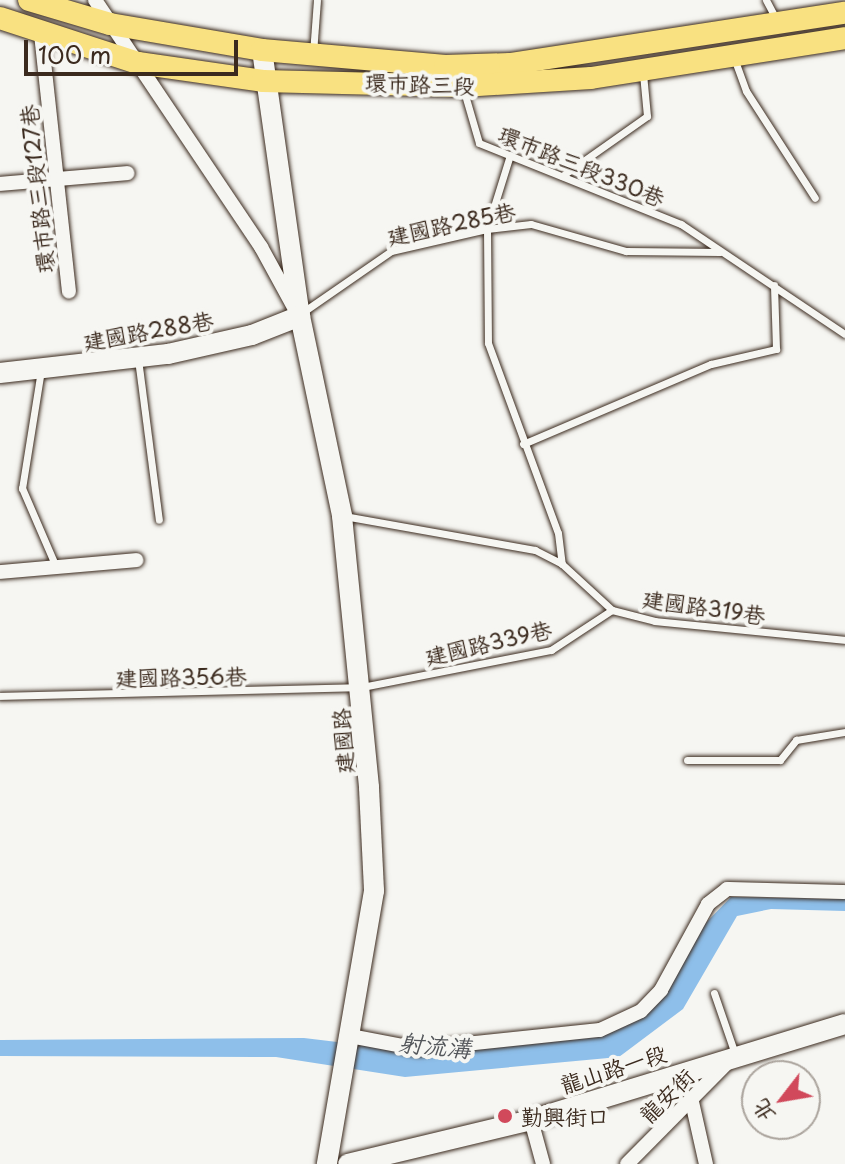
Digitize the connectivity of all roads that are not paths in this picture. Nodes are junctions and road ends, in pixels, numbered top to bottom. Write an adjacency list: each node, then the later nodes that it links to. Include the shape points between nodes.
1 (29, 0): 7 (main road, 環市路三段)
2 (95, 0): 7 (street, 建國路)
3 (317, 0): 12 (lane)
4 (766, 0): 8 (lane)
5 (845, 13): 8 (main road, 環市路三段)
6 (0, 18): 9 (main road, 環市路三段)
7 (110, 24): 11 (main road, 環市路三段); 14 (street, 建國路)
8 (778, 25): 12 (main road, 環市路三段, via 510,64)
9 (41, 34): 14 (main road, 環市路三段); 21 (street, 環市路三段127巷)
10 (845, 38): 13 (main road, 環市路三段)
11 (262, 50): 12 (main road, 環市路三段); 16 (street, 建國路)
12 (312, 55)
13 (733, 56): 15 (main road, 環市路三段); 23 (lane, via 746,91)
14 (138, 63): 16 (main road, 環市路三段); 28 (street, 建國路)
15 (643, 71): 17 (main road, 環市路三段); 20 (lane, via 647,116)
16 (263, 81): 17 (main road, 環市路三段); 28 (street, 建國路)
17 (463, 86): 18 (lane, 環市路三段330巷, via 479,143)
18 (510, 155): 20 (lane, 環市路三段330巷); 24 (lane)
19 (128, 173): 21 (street)
20 (562, 176): 25 (lane, 環市路三段330巷, via 681,224)
21 (61, 181): 22 (street); 27 (street, 環市路三段127巷)
22 (0, 184)
23 (815, 198)
24 (487, 229): 25 (lane, 建國路285巷, via 531,224 626,251); 28 (lane, 建國路285巷, via 391,251); 33 (lane, via 488,343)
25 (722, 252): 26 (lane, 環市路三段330巷)
26 (774, 285): 29 (lane, 環市路三段330巷); 33 (lane, via 776,349 711,364)
27 (69, 291)
28 (300, 316): 30 (street, 建國路288巷, via 252,335); 34 (street, 建國路)
29 (845, 334)
30 (138, 357): 31 (street, 建國路288巷); 35 (lane)
31 (41, 370): 32 (street, 建國路288巷); 38 (lane, via 22,488)
32 (0, 373)
33 (523, 444): 37 (lane, via 558,533)
34 (342, 516): 37 (lane, 建國路319巷, via 455,531); 42 (street, 建國路)
35 (159, 520)
36 (136, 560): 38 (street)
37 (562, 564): 40 (lane, 建國路319巷)
38 (56, 567): 39 (street)
39 (0, 572)
40 (612, 610): 41 (lane, 建國路319巷); 42 (lane, 建國路339巷, via 551,650)
41 (845, 640)
42 (362, 687): 43 (lane, 建國路356巷); 49 (street, 建國路, via 374,891)
43 (0, 696)
44 (845, 732): 45 (lane, via 796,740 780,760)
45 (687, 760)
46 (845, 892): 49 (street, via 727,889 708,904 661,990 641,1011 600,1030 418,1049)
47 (714, 993): 50 (lane)
48 (845, 1024): 50 (street, 龍山路一段)
49 (349, 1038): 54 (street, 建國路)
50 (735, 1054): 51 (street, 龍安街); 52 (street, 龍山路一段)
51 (692, 1102): 57 (street, 龍安街); 58 (street)
52 (531, 1120): 53 (street, 龍山路一段); 56 (street)
53 (388, 1162): 55 (street, 龍山路一段)
54 (327, 1164)
55 (348, 1164)
56 (543, 1164)
57 (627, 1164)
58 (706, 1164)

